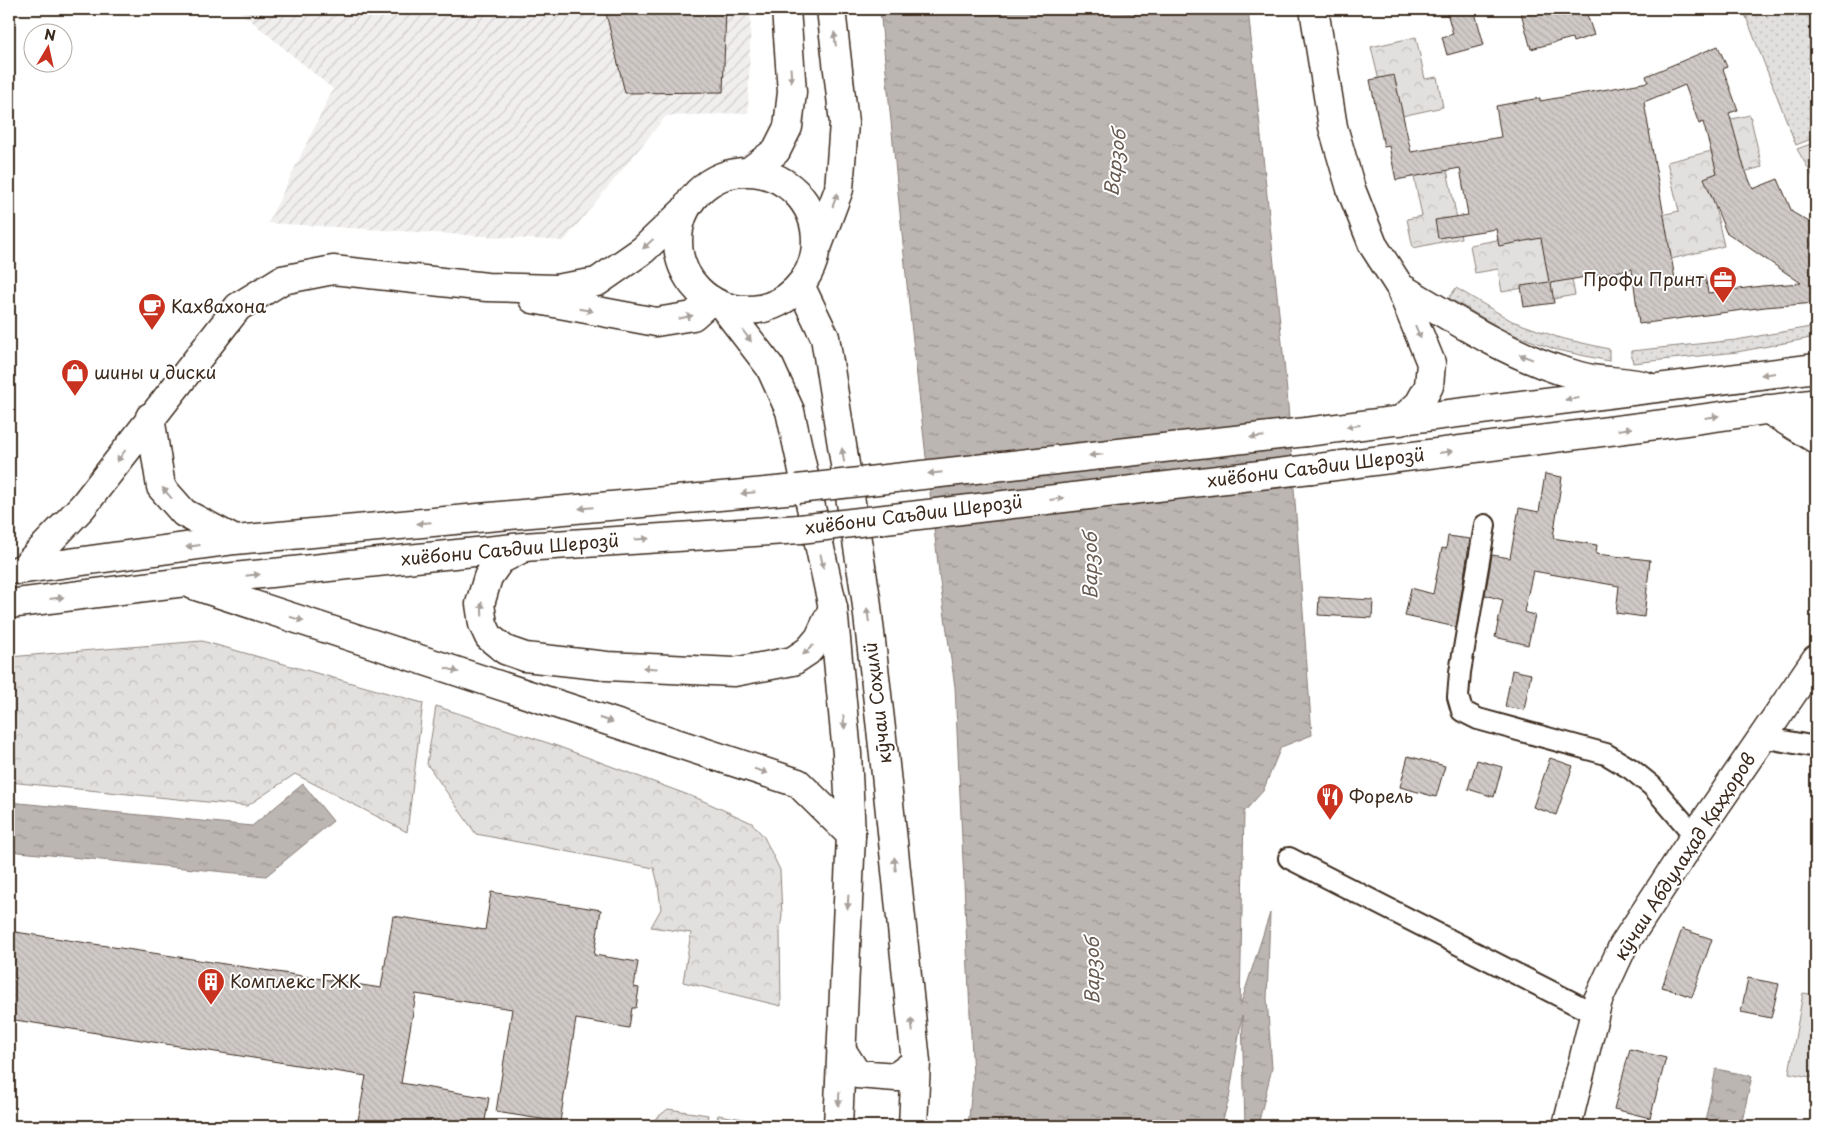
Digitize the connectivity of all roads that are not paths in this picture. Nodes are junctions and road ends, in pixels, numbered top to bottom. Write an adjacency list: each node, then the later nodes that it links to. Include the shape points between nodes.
1 (786, 9): 4 (main road, one-way to 4, via 792,92 788,126 776,151)
2 (831, 9): 6 (main road, one-way to 2, via 839,189 844,122)
3 (1314, 9): 9 (main road, via 1333,127 1351,189 1373,245)
4 (750, 170): 5 (main road, via 723,175 708,184 700,189); 6 (main road, via 786,182 811,209)
5 (684, 211): 7 (main road, one-way to 7, via 643,250 597,282 555,290); 10 (main road, via 678,251 684,270 696,287)
6 (818, 246): 8 (main road)
7 (488, 287): 10 (main road, one-way to 10, via 548,303 656,322 693,316); 15 (main road, via 333,270 282,280 238,307)
8 (801, 287): 10 (main road, via 784,300 765,308 744,310); 34 (main road, кӯчаи Соҳилӣ, one-way to 8, via 866,598 825,337)
9 (1400, 287): 12 (main road, one-way to 9, via 1628,381 1593,379 1516,353); 16 (main road, one-way to 16, via 1430,364 1429,386 1419,404)
10 (717, 303): 25 (main road, кӯчаи Соҳилӣ, one-way to 25, via 770,367 790,411)
11 (1816, 368): 12 (main road, хиёбони Саъдии Шерозӣ, one-way to 12)
12 (1658, 388): 16 (main road, хиёбони Саъдии Шерозӣ, one-way to 16); 17 (main road, via 1670,400 1672,408)
13 (1816, 403): 14 (main road, хиёбони Саъдии Шерозӣ)
14 (1767, 409): 17 (main road, хиёбони Саъдии Шерозӣ, one-way to 14); 18 (main road)
15 (150, 417): 20 (main road, one-way to 15, via 184,513 161,487); 22 (main road, one-way to 22, via 83,506)
16 (1400, 420): 20 (main road, хиёбони Саъдии Шерозӣ, one-way to 20, bridge, via 797,489)
17 (1664, 424): 21 (main road, хиёбони Саъдии Шерозӣ, one-way to 17, bridge, via 800,529)
18 (1816, 439)
19 (1485, 525): 30 (street, via 1460,672 1458,697 1462,711 1478,719 1606,754 1652,786)
20 (235, 540): 22 (main road, хиёбони Саъдии Шерозӣ, one-way to 22)
21 (523, 547): 23 (main road, хиёбони Саъдии Шерозӣ, one-way to 21); 25 (main road, one-way to 21, via 819,638 793,661 734,672 607,666 525,657 505,650 489,637 480,604 488,577 500,560)
22 (16, 570)
23 (185, 582): 24 (main road, хиёбони Саъдии Шерозӣ, one-way to 23); 29 (main road, one-way to 29, via 798,783)
24 (9, 604)
25 (833, 608): 29 (main road, кӯчаи Соҳилӣ, one-way to 29)
26 (1816, 659): 27 (main road, кӯчаи Абдулаҳад Қаҳҳоров)
27 (1762, 737): 28 (street); 30 (main road, кӯчаи Абдулаҳад Қаҳҳоров)
28 (1816, 747)
29 (851, 835): 33 (main road, кӯчаи Соҳилӣ, one-way to 33)
30 (1695, 836): 32 (main road, кӯчаи Абдулаҳад Қаҳҳоров, via 1624,946 1598,1000)
31 (1289, 858): 32 (street)
32 (1595, 1014): 37 (main road, кӯчаи Абдулаҳад Қаҳҳоров)
33 (842, 1049): 34 (main road, via 856,1074 896,1077); 35 (main road, кӯчаи Соҳилӣ, one-way to 35)
34 (916, 1062): 36 (main road, кӯчаи Соҳилӣ)
35 (838, 1126)
36 (913, 1126)
37 (1567, 1126)

